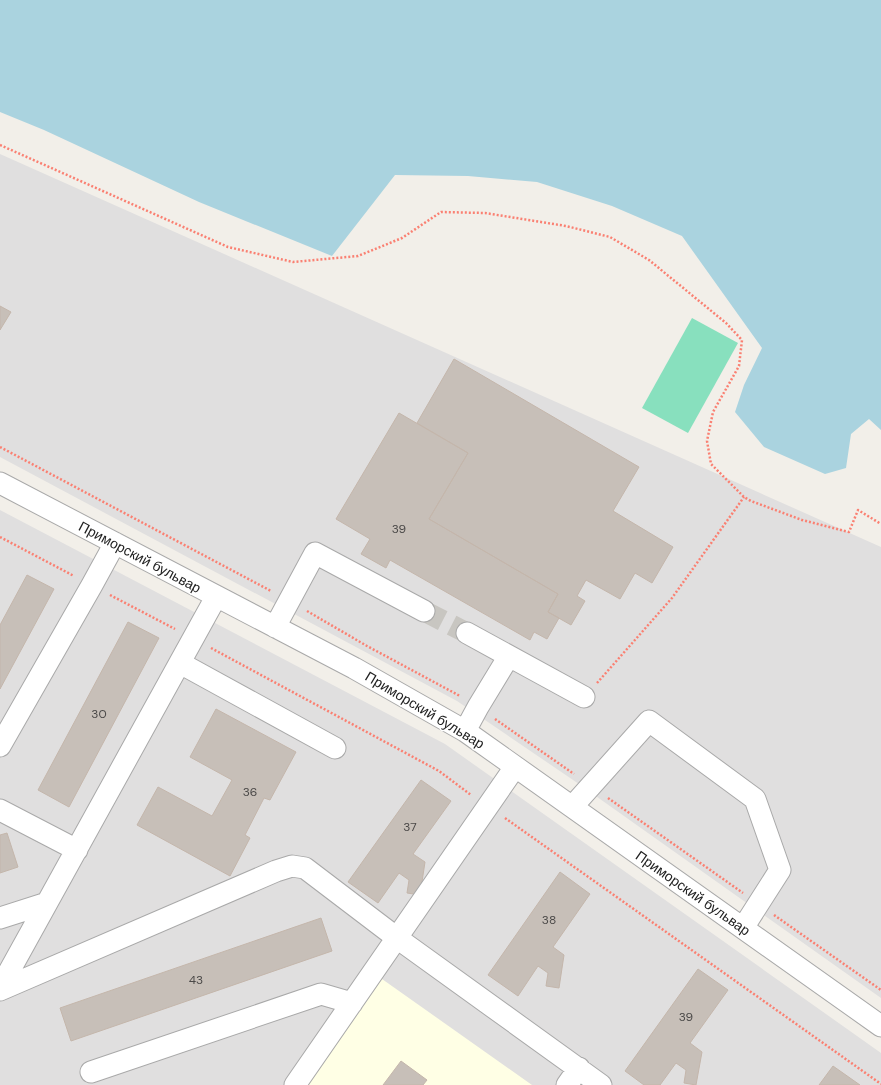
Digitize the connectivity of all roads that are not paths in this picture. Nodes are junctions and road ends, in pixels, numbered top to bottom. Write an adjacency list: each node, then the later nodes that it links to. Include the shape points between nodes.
1 (0, 483): 2 (street, Приморский бульвар)
2 (115, 543): 3 (street, Приморский бульвар); 11 (street)
3 (216, 597): 5 (street, Приморский бульвар); 8 (street)
4 (424, 610): 5 (street, via 315,553)
5 (275, 627): 10 (street, Приморский бульвар)
6 (467, 633): 7 (street)
7 (509, 656): 9 (street); 10 (street)
8 (180, 663): 12 (street); 16 (street)
9 (584, 697)
10 (465, 731): 13 (street, Приморский бульвар)
11 (0, 746)
12 (335, 748)
13 (515, 767): 14 (street, Приморский бульвар); 20 (street)
14 (572, 807): 19 (street, Приморский бульвар); 19 (street, via 649,721 754,798 780,870)
15 (0, 810): 16 (street)
16 (77, 850): 17 (street)
17 (47, 903): 18 (street); 21 (street)
18 (0, 918)
19 (743, 928): 25 (street, Приморский бульвар)
20 (397, 938): 23 (street, via 304,868 292,866); 24 (street); 27 (street)
21 (22, 947): 22 (street); 23 (street)
22 (0, 956)
23 (0, 989)
24 (352, 1003): 26 (street, via 321,994); 28 (street)
25 (881, 1026)
26 (92, 1072)
27 (573, 1077): 29 (street)
28 (295, 1085)
29 (601, 1085)

